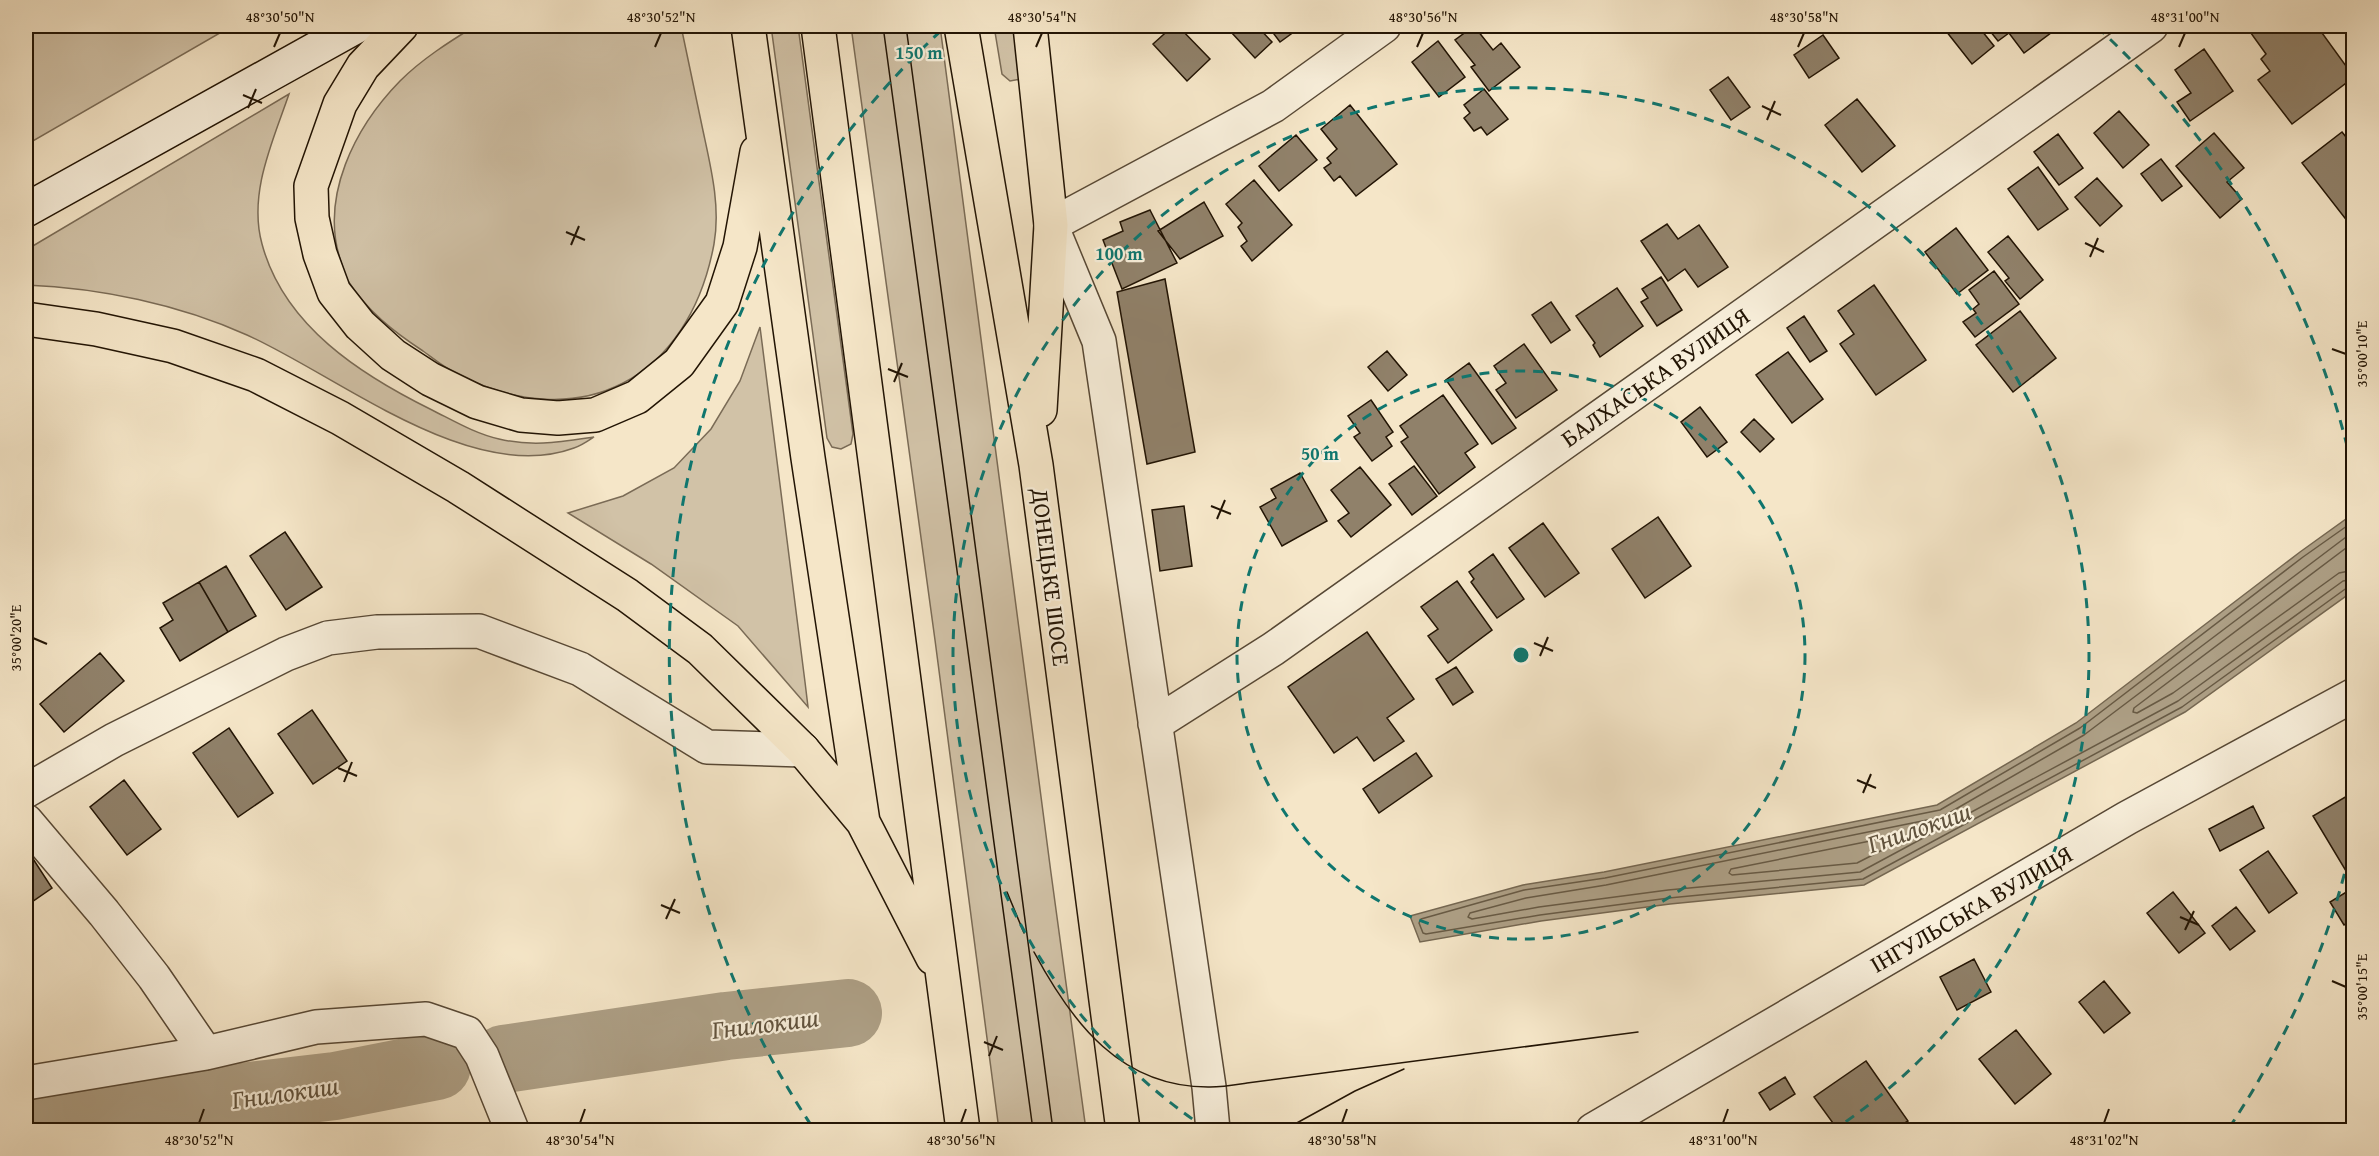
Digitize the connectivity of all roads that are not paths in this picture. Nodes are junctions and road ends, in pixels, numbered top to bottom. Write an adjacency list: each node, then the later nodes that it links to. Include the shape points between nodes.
1 (357, 26): 10 (street)
2 (401, 26): 9 (highway, via 363,66 340,104 321,153 311,186 312,218 320,254 334,292 360,325 393,355 477,402 521,415 595,415 637,397 679,363 722,303 740,247)
3 (748, 26): 9 (highway)
4 (818, 26): 20 (highway)
5 (961, 26): 13 (highway, ДОНЕЦЬКЕ ШОСЕ)
6 (1030, 26): 11 (highway)
7 (1384, 26): 11 (street, via 1273,106)
8 (2151, 26): 15 (street, БАЛХАСЬКА ВУЛИЦЯ, via 1273,649)
9 (762, 123): 19 (highway)
10 (26, 210)
11 (1051, 225): 13 (highway); 15 (street, via 1099,341)
12 (26, 319): 16 (highway, via 173,346 256,375 340,418 458,487 627,595 700,649)
13 (1036, 465): 25 (highway, ДОНЕЦЬКЕ ШОСЕ)
14 (2354, 695): 27 (street, ІНГУЛЬСЬКА ВУЛИЦЯ, via 2127,818)
15 (1155, 724): 26 (street, via 1209,1087)
16 (803, 750): 17 (street, via 707,747 580,669 479,631 377,632 328,638 286,654 114,740); 19 (highway)
17 (26, 791)
18 (26, 821): 21 (street, via 147,968)
19 (863, 822): 20 (highway)
20 (943, 978): 24 (highway)
21 (206, 1053): 22 (street); 23 (street, via 316,1027 426,1019 467,1033 482,1056)
22 (26, 1083)
23 (512, 1131)
24 (963, 1131)
25 (1123, 1131)
26 (1212, 1131)
27 (1593, 1131)

